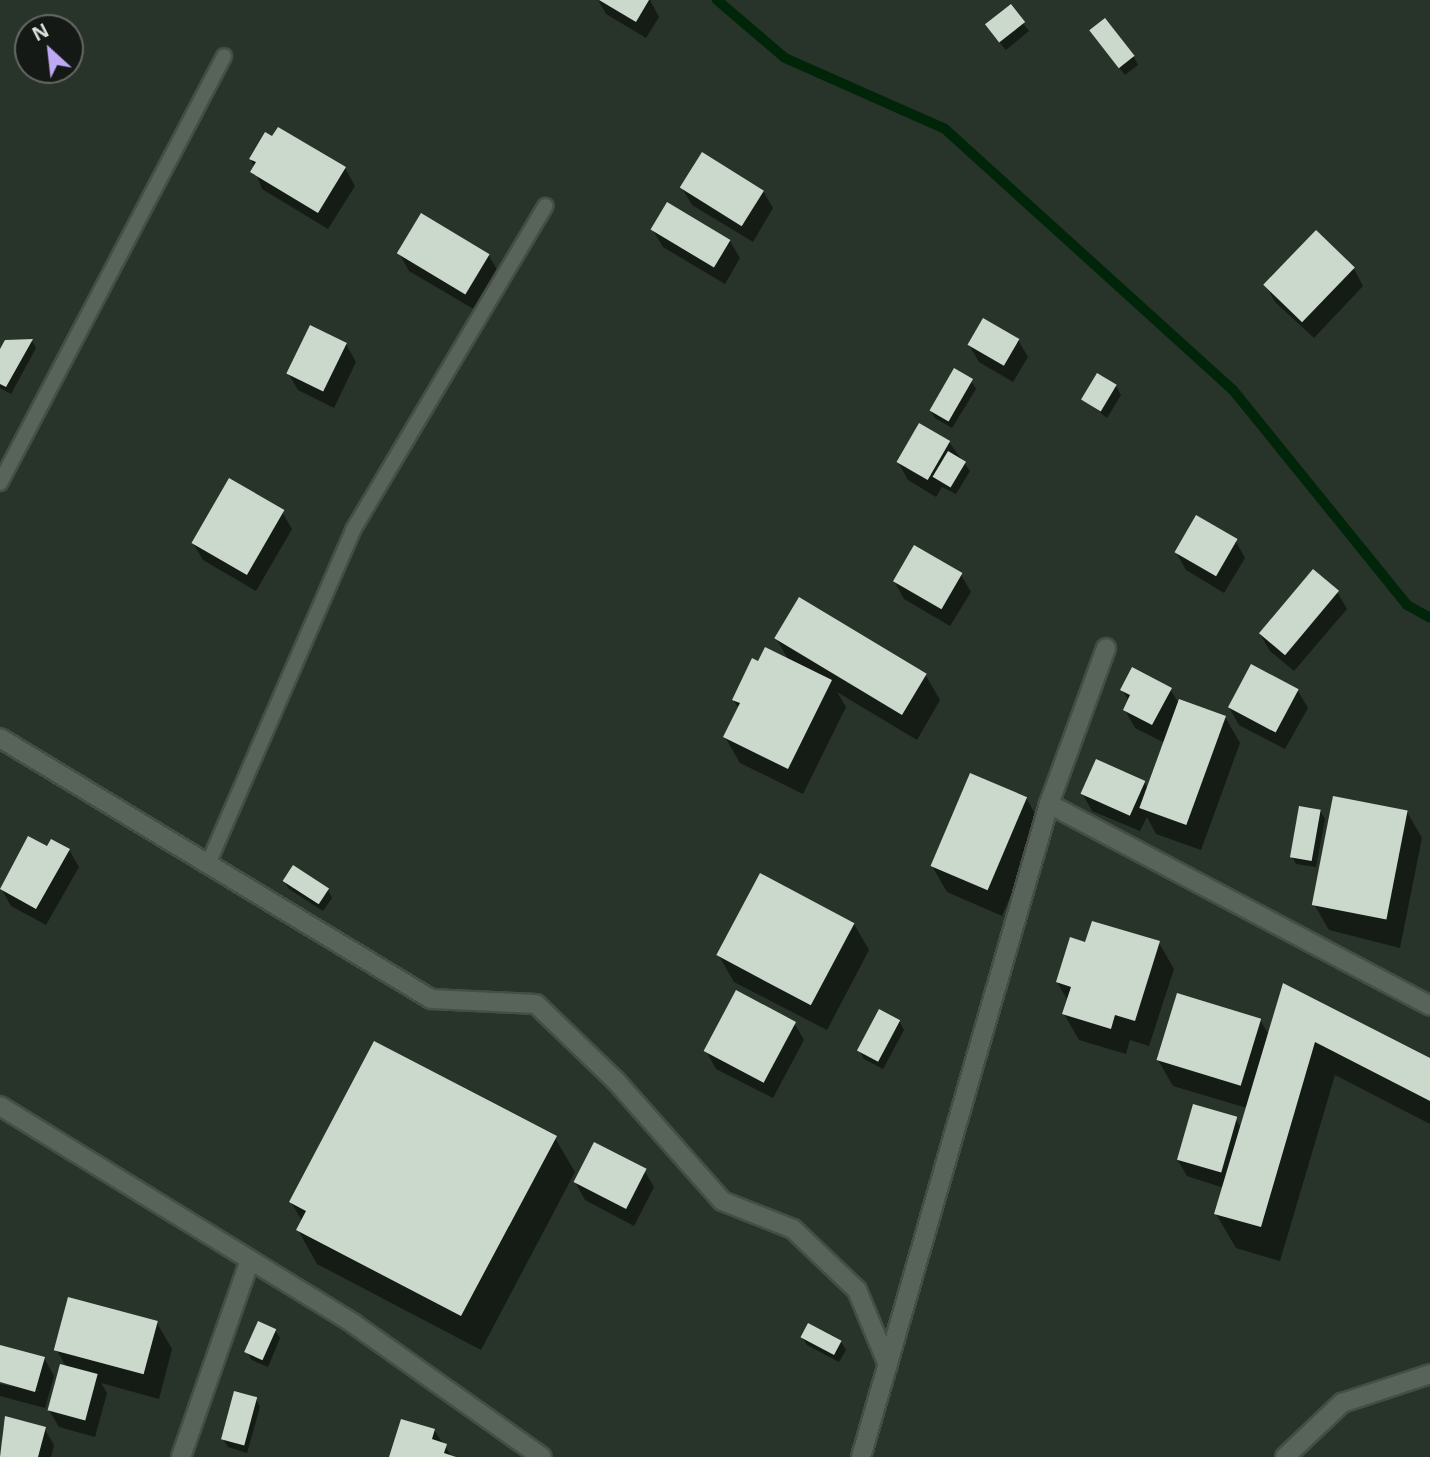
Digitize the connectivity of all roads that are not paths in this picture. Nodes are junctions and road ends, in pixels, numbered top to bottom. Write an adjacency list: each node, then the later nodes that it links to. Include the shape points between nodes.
1 (224, 56): 3 (lane)
2 (545, 206): 7 (lane, via 353,530)
3 (0, 483)
4 (1107, 648): 6 (street)
5 (0, 738): 7 (street)
6 (1049, 804): 8 (street); 11 (street)
7 (208, 864): 11 (street, via 430,999 537,1004 616,1081 722,1201 793,1229 857,1290)
8 (1430, 1006)
9 (0, 1106): 10 (street)
10 (248, 1263): 13 (street, via 354,1324); 14 (street)
11 (888, 1365): 15 (street)
12 (1430, 1374): 16 (street, via 1342,1403)
13 (532, 1454)
14 (181, 1457)
15 (861, 1457)
16 (1285, 1457)

